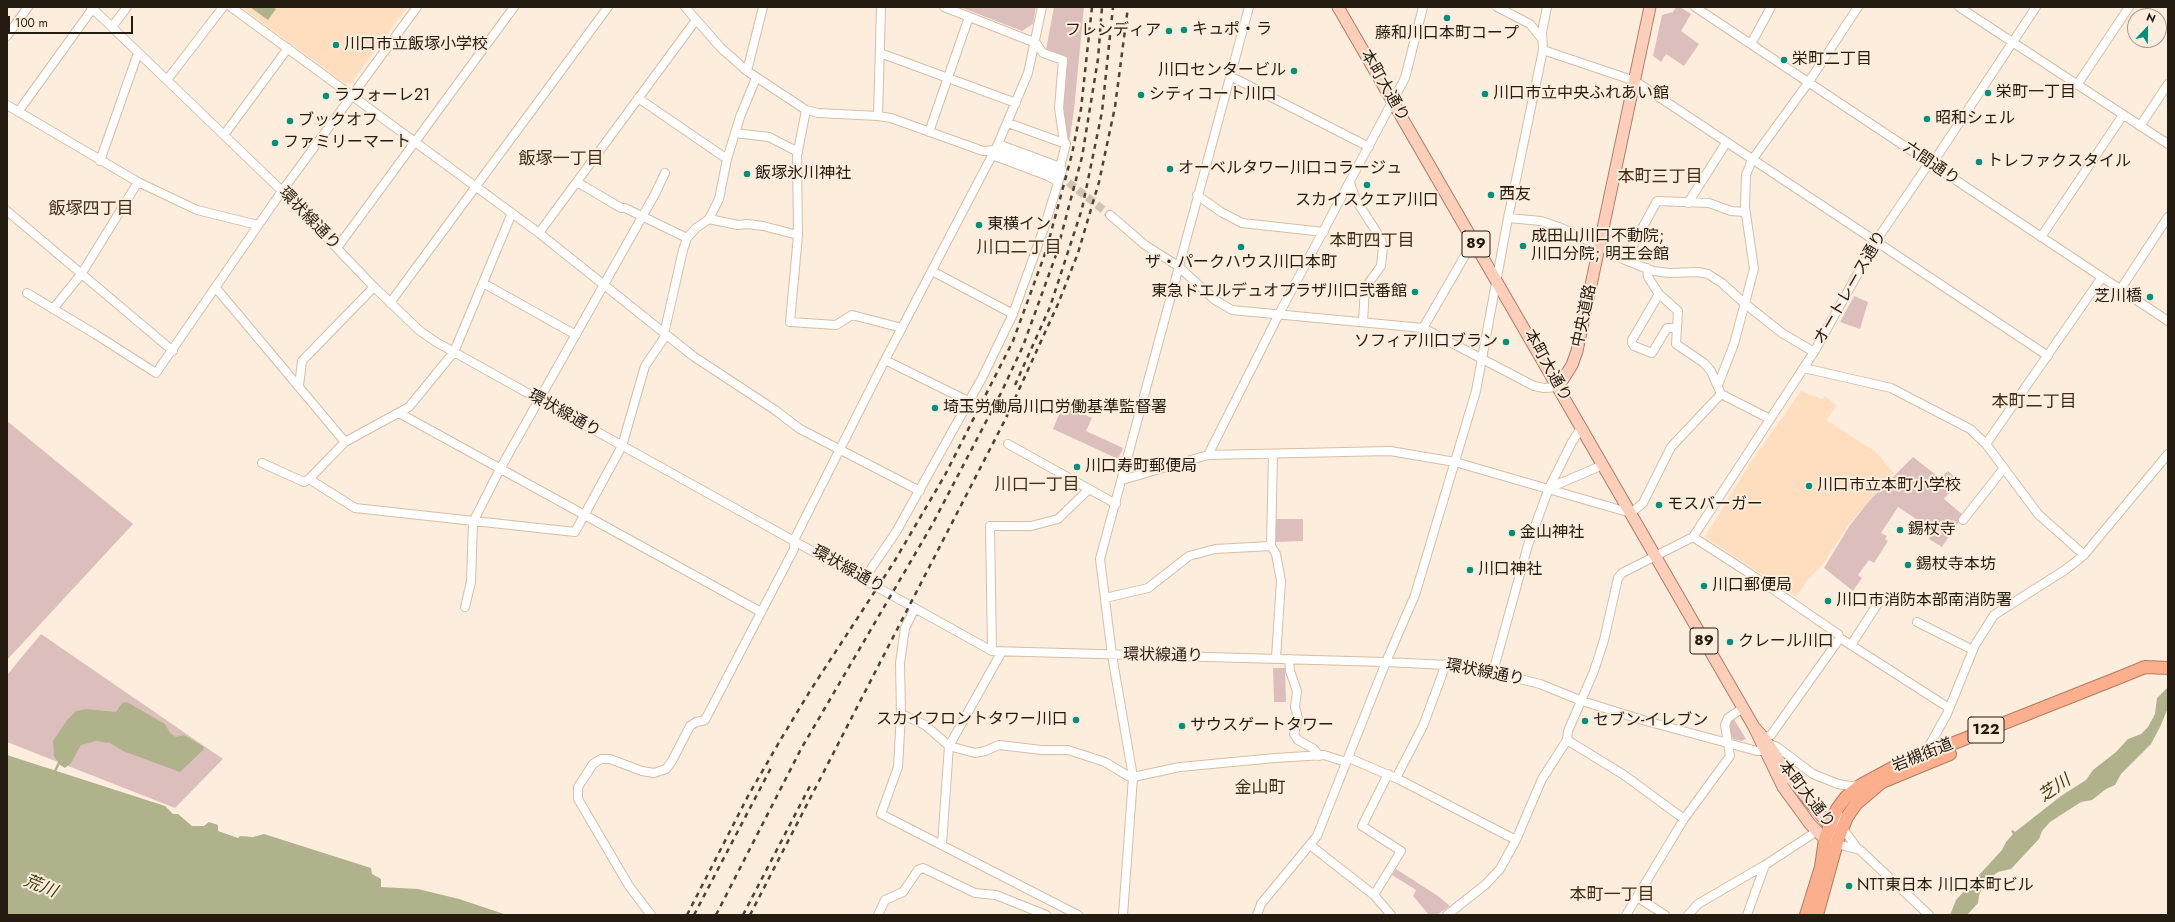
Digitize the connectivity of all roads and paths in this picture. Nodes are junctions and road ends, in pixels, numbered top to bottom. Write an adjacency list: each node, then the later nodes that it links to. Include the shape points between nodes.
1 (28, 7): 29 (street)
2 (127, 7): 28 (street)
3 (223, 7): 42 (street)
4 (231, 7): 34 (street)
5 (417, 7): 47 (street)
6 (514, 7): 61 (street)
7 (608, 7): 77 (street)
8 (685, 7): 27 (street)
9 (763, 7): 38 (street)
10 (881, 7): 37 (street)
11 (944, 7): 26 (street)
12 (1042, 7): 31 (street)
13 (1249, 7): 39 (street)
14 (1338, 7): 49 (main road, 本町大通り / 89)
15 (1423, 7): 49 (street, via 1405,78)
16 (1497, 7): 30 (street, via 1530,24)
17 (1547, 7): 30 (street)
18 (1650, 7): 43 (main road, 中央道路)
19 (1695, 7): 33 (street, 六間通り)
20 (1771, 7): 33 (street)
21 (1858, 7): 44 (street)
22 (1959, 7): 32 (street)
23 (2036, 7): 32 (street, オートレース通り)
24 (2129, 7): 46 (street)
25 (92, 8): 28 (street, 環状線通り); 53 (street)
26 (969, 17): 31 (street); 41 (street)
27 (696, 20): 38 (street, via 721,48); 48 (street)
28 (112, 27): 36 (street, 環状線通り)
29 (7, 36)
30 (1542, 40): 35 (street)
31 (1036, 42): 50 (street, via 1028,73); 62 (street, via 1043,53 1063,60 1059,108)
32 (2013, 42): 46 (street); 71 (street, オートレース通り, via 1936,158)
33 (1751, 44): 44 (street, 六間通り)
34 (288, 48): 47 (street); 60 (street)
35 (1543, 50): 43 (street); 87 (street)
36 (138, 53): 42 (street, 環状線通り); 70 (street)
37 (880, 53): 41 (street); 55 (street)
38 (747, 71): 40 (street)
39 (1230, 76): 65 (street); 79 (street)
40 (756, 78): 52 (street); 59 (street)
41 (948, 78): 50 (street); 58 (street)
42 (167, 80): 60 (street, 環状線通り)
43 (1635, 81): 63 (street); 97 (main road, 中央道路)
44 (1808, 83): 69 (street); 71 (street, 六間通り)
45 (2168, 84): 57 (street)
46 (2078, 85): 54 (street)
47 (352, 95): 61 (street); 78 (street)
48 (638, 98): 68 (street); 75 (street)
49 (1393, 101): 65 (street); 95 (main road, 本町大通り / 89)
50 (1016, 103): 56 (street)
51 (7, 105): 53 (street)
52 (806, 110): 55 (street); 67 (street)
53 (18, 112): 70 (street)
54 (2123, 115): 57 (street); 93 (street)
55 (878, 116): 58 (street)
56 (1008, 123): 62 (street); 66 (street)
57 (2140, 126): 64 (street)
58 (929, 132): 66 (street, via 984,151)
59 (736, 133): 67 (street, via 769,137); 68 (street)
60 (224, 135): 78 (street, 環状線通り)
61 (415, 142): 77 (street); 98 (street)
62 (1064, 142): 73 (street, via 1066,144)
63 (1726, 143): 69 (street); 80 (street)
64 (2168, 144)
65 (1369, 147): 76 (street)
66 (995, 149): 73 (street); 73 (street, via 1048,176); 102 (street)
67 (798, 152): 92 (street)
68 (727, 159): 88 (street, via 719,199)
69 (1752, 160): 82 (street, via 1746,175); 96 (street)
70 (100, 161): 74 (street)
71 (1930, 163): 93 (street, 六間通り); 96 (street, オートレース通り)
72 (664, 173): 85 (street)
73 (1059, 175): 116 (street, via 1044,228)
74 (138, 182): 89 (street, via 197,210); 103 (street)
75 (577, 182): 85 (street); 91 (street)
76 (1350, 183): 90 (street); 119 (street, via 1356,200 1381,239 1383,248 1381,266 1365,288)
77 (476, 186): 83 (street); 113 (street)
78 (282, 191): 89 (street); 98 (street, 環状線通り)
79 (1197, 195): 90 (street, via 1242,224); 100 (street)
80 (1688, 203): 82 (street, via 1709,203 1731,211); 99 (street, via 1657,201)
81 (7, 211): 103 (street)
82 (1745, 212): 114 (street, via 1754,269)
83 (512, 213): 91 (street); 106 (street)
84 (1110, 215): 100 (street, via 1145,245)
85 (641, 217): 94 (street); 107 (street)
86 (2168, 217): 110 (street)
87 (1508, 218): 97 (street, via 1541,221); 105 (street)
88 (710, 219): 92 (street, via 738,225 763,226); 94 (street)
89 (258, 225): 109 (street)
90 (1324, 232): 117 (street)
91 (539, 234): 107 (street)
92 (798, 235): 120 (street, via 790,322 836,325 852,315)
93 (2040, 237): 104 (street, 六間通り)
94 (687, 238): 123 (street)
95 (1474, 240): 105 (main road, 本町大通り / 89); 121 (street)
96 (1876, 241): 127 (street, オートレース通り); 128 (street)
97 (1600, 246): 99 (street); 134 (main road, 中央道路, via 1577,351 1572,365)
98 (337, 248): 108 (street, 環状線通り)
99 (1625, 260): 101 (street)
100 (1178, 266): 117 (street, via 1227,308 1242,312); 155 (street)
101 (1647, 268): 112 (street, via 1648,277); 114 (street, via 1669,273 1683,271 1708,274)
102 (932, 271): 116 (street); 120 (street)
103 (82, 273): 115 (street); 125 (street)
104 (2102, 277): 110 (street, 六間通り); 128 (street)
105 (1497, 279): 130 (street); 134 (main road, 本町大通り / 89)
106 (483, 283): 124 (street); 126 (street)
107 (604, 285): 123 (street); 124 (street)
108 (374, 287): 113 (street, 環状線通り); 133 (street, via 302,361)
109 (216, 288): 125 (street); 133 (street)
110 (2120, 290): 118 (street, 六間通り)
111 (27, 294): 115 (street)
112 (1659, 294): 122 (street, via 1678,311); 122 (street, via 1632,343 1652,353 1667,328)
113 (390, 303): 126 (street, 環状線通り, via 420,331)
114 (1744, 303): 127 (street, via 1782,333); 132 (street, via 1734,344)
115 (54, 309): 125 (street, via 156,373)
116 (1013, 314): 137 (street)
117 (1279, 314): 119 (street); 148 (street)
118 (2168, 321)
119 (1363, 322): 121 (street)
120 (902, 328): 129 (street)
121 (1423, 328): 130 (street)
122 (1676, 328): 132 (street, via 1676,344 1704,363)
123 (665, 335): 144 (street, via 645,366); 145 (street, via 800,429)
124 (576, 336): 136 (street)
125 (173, 351)
126 (454, 352): 136 (street, 環状線通り); 138 (street, via 409,407)
127 (1814, 352): 131 (street, オートレース通り)
128 (2048, 356): 143 (street)
129 (885, 360): 137 (street); 145 (street)
130 (1483, 360): 134 (street, via 1534,386); 149 (street)
131 (1804, 368): 139 (street, オートレース通り); 143 (street, via 1891,388 1970,429)
132 (1718, 385): 135 (street)
133 (299, 386): 141 (street)
134 (1558, 387): 140 (main road, 本町大通り / 89)
135 (1721, 394): 139 (street); 160 (street, via 1671,446 1643,503)
136 (540, 400): 144 (street, 環状線通り); 153 (street)
137 (970, 402): 158 (street)
138 (399, 413): 141 (street); 153 (street)
139 (1770, 419): 164 (street, オートレース通り)
140 (1581, 428): 151 (main road, 本町大通り / 89); 156 (street)
141 (345, 442): 154 (street)
142 (1008, 444): 157 (street)
143 (1986, 444): 152 (street)
144 (622, 446): 161 (street); 165 (street, 環状線通り)
145 (840, 450): 158 (street); 165 (street)
146 (1273, 454): 148 (street); 149 (street, via 1390,451); 166 (street)
147 (2168, 454): 168 (street)
148 (1208, 455): 155 (street)
149 (1455, 462): 156 (street); 184 (street, via 1415,595)
150 (262, 463): 154 (street, via 304,482)
151 (1603, 465): 156 (street); 160 (main road, 本町大通り / 89)
152 (2004, 468): 162 (street); 168 (street, via 2038,514)
153 (500, 469): 161 (street); 163 (street)
154 (309, 479): 163 (street, via 355,508)
155 (1122, 480): 159 (street)
156 (1549, 488): 160 (street); 187 (street, via 1528,546)
157 (1089, 489): 159 (street); 179 (street, via 1058,519 1031,526 990,526)
158 (920, 491): 169 (street)
159 (1116, 504): 170 (street, via 1100,560)
160 (1631, 513): 167 (main road, 本町大通り / 89)
161 (585, 515): 163 (street, via 575,532); 174 (street)
162 (1963, 520)
163 (473, 522): 172 (street, via 471,582)
164 (1693, 537): 167 (street); 176 (street, via 1748,572 1838,634)
165 (794, 540): 169 (street, 環状線通り); 174 (street, via 794,550)
166 (1272, 546): 170 (street, via 1215,550 1189,556 1148,588); 182 (street, via 1281,581)
167 (1655, 555): 188 (street, via 1622,573 1618,578 1604,640); 189 (main road, 本町大通り / 89)
168 (2084, 555): 178 (street, via 1994,615)
169 (864, 579): 173 (street, 環状線通り)
170 (1105, 598): 181 (street)
171 (1892, 599): 177 (street, via 1882,597)
172 (465, 607)
173 (915, 608): 179 (street, 環状線通り); 191 (street, via 905,628 900,662)
174 (761, 612): 216 (street, via 705,720 690,726 666,769 642,771 610,759 601,759 593,764 578,787 578,799 629,886)
175 (1917, 622): 178 (street)
176 (1840, 638): 177 (street); 194 (street)
177 (1851, 645): 190 (street)
178 (1973, 650): 190 (street)
179 (992, 651): 180 (street, 環状線通り)
180 (1001, 653): 181 (street, 環状線通り); 195 (street)
181 (1112, 655): 182 (street, 環状線通り); 200 (street)
182 (1276, 658): 183 (street, 環状線通り)
183 (1289, 659): 184 (street, 環状線通り); 197 (street, via 1290,672 1297,691 1295,707 1298,718 1294,734)
184 (1386, 662): 185 (street, 環状線通り); 198 (street)
185 (1446, 664): 187 (street, 環状線通り); 199 (street, via 1428,714)
186 (2165, 671): 196 (highway, 岩槻街道 / 122, via 2153,666 2138,670); 205 (highway, 岩槻街道 / 122, via 2143,676 1900,773 1882,782 1856,804)
187 (1493, 672): 188 (street, 環状線通り, via 1540,684)
188 (1582, 701): 192 (street, via 1568,731); 193 (street, 環状線通り)
189 (1743, 708): 193 (street, via 1728,718 1725,725); 194 (main road, 本町大通り / 89)
190 (1949, 708): 196 (street)
191 (901, 714): 195 (street, via 925,725); 209 (street, via 898,767 881,814)
192 (1567, 740): 203 (street, via 1624,775); 208 (street, via 1542,778)
193 (1729, 743): 194 (street, 環状線通り, via 1757,751); 203 (street, via 1730,756)
194 (1766, 744): 201 (street, 環状線通り, via 1777,747 1813,774 1838,784); 204 (main road, 本町大通り / 89); 206 (main road, 本町大通り / 89, via 1783,787)
195 (949, 746): 200 (street, via 975,753 999,745 1068,750 1105,762); 209 (street)
196 (1924, 755): 201 (highway, 岩槻街道 / 122, via 1896,766)
197 (1319, 756): 198 (street); 200 (street, via 1180,767)
198 (1347, 760): 199 (street); 211 (street, via 1317,836)
199 (1392, 776): 208 (street); 214 (street, via 1362,826 1401,851)
200 (1133, 777): 220 (street)
201 (1861, 785): 202 (highway, 岩槻街道 / 122, via 1846,796)
202 (1837, 809): 204 (highway, 岩槻街道 / 122); 205 (street)
203 (1684, 819): 215 (street)
204 (1830, 825): 207 (highway, 岩槻街道 / 122); 210 (main road, 本町大通り / 89, via 1835,832)
205 (1842, 828): 210 (highway, 岩槻街道 / 122); 212 (street)
206 (1816, 830): 207 (main road, 本町大通り / 89); 213 (street)
207 (1825, 839): 210 (main road, 本町大通り / 89); 228 (highway, 岩槻街道 / 122, via 1821,867)
208 (1516, 840): 223 (street, via 1500,869)
209 (942, 844): 219 (street)
210 (1837, 844): 212 (street); 229 (highway, 岩槻街道 / 122)
211 (1310, 845): 214 (street); 221 (street, via 1261,904)
212 (1860, 850): 230 (street)
213 (1765, 865): 226 (street, via 1698,904); 227 (street)
214 (1374, 895): 222 (street)
215 (1637, 897): 224 (street); 225 (street)
216 (651, 915)
217 (878, 915): 218 (street, via 885,900 903,892 918,870 923,868 975,893 996,895)
218 (1046, 915)
219 (1078, 915)
220 (1123, 915)
221 (1257, 915)
222 (1391, 915)
223 (1447, 915)
224 (1626, 915)
225 (1665, 915)
226 (1688, 915)
227 (1746, 915)
228 (1806, 915)
229 (1817, 915)
230 (1929, 915)

